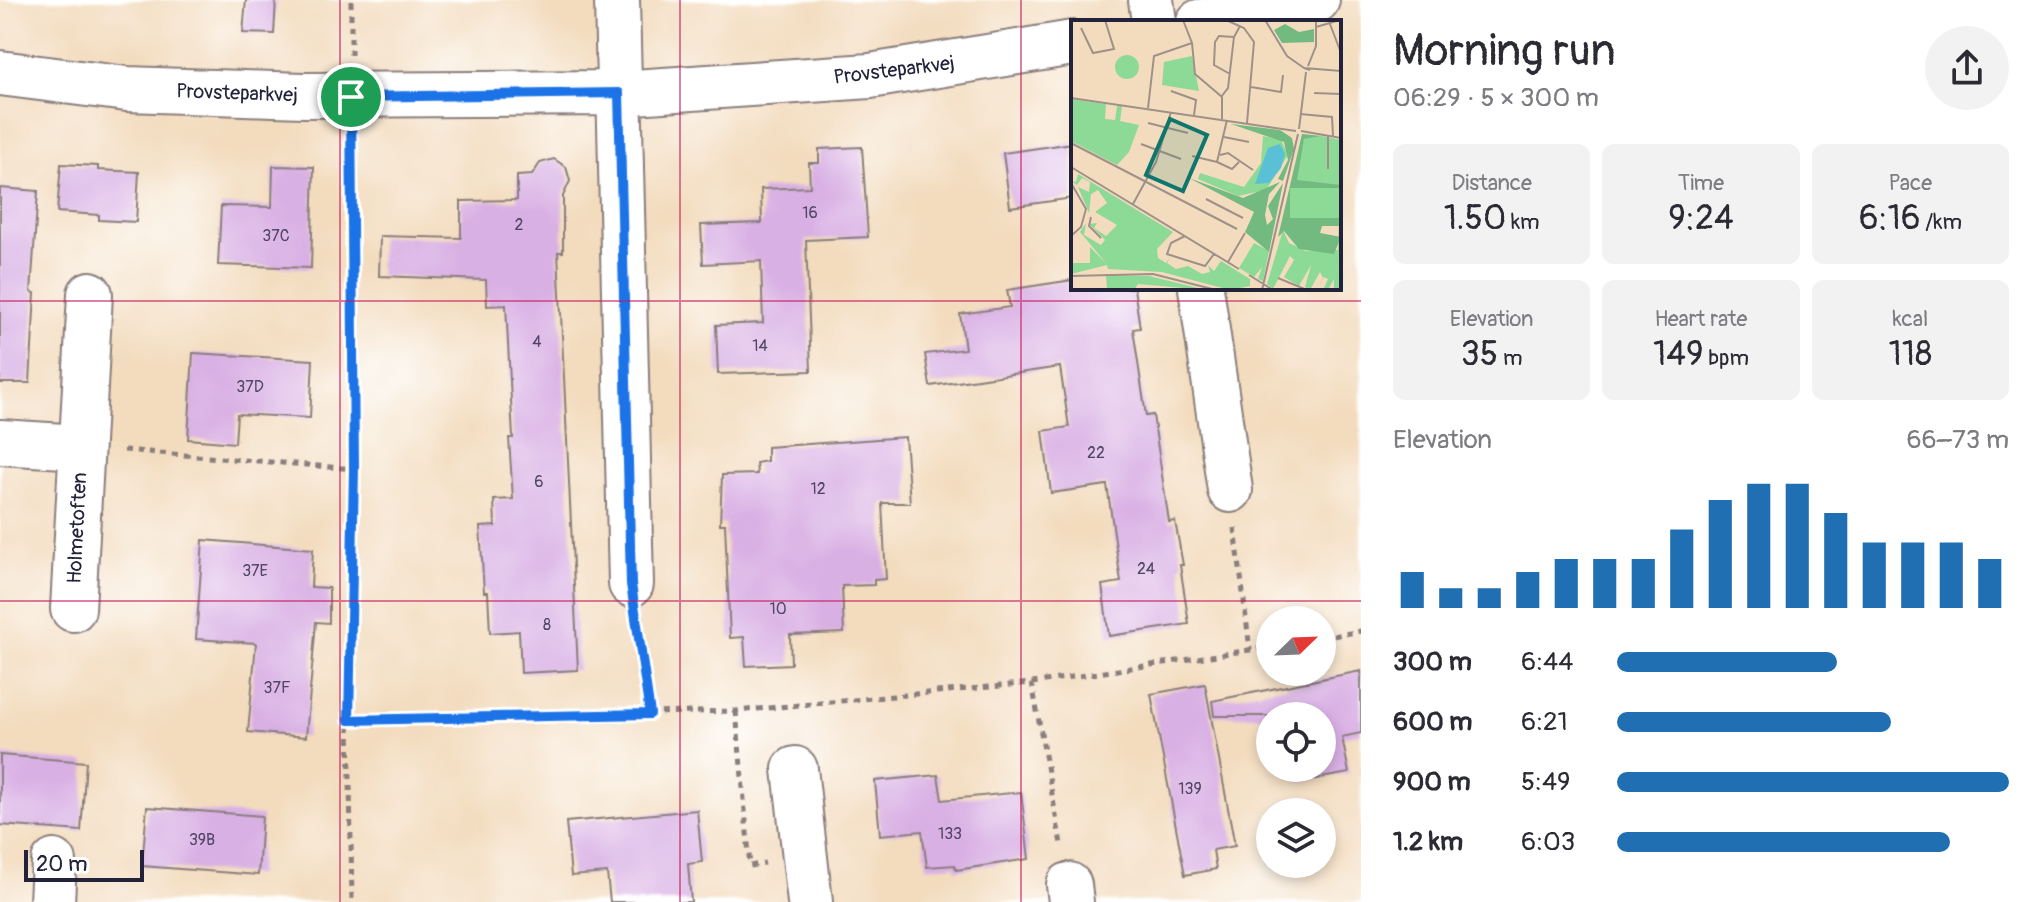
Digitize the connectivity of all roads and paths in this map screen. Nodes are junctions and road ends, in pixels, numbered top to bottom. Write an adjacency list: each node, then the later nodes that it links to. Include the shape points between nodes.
1 (351, 0): 10 (path)
2 (617, 0): 9 (street)
3 (1151, 0): 5 (street)
4 (1317, 0): 6 (street)
5 (1154, 20)
6 (1210, 20)
7 (1071, 43): 9 (street, Provsteparkvej, via 870,76)
8 (0, 73): 10 (street, Provsteparkvej, via 127,89)
9 (619, 93): 10 (street, Provsteparkvej); 17 (street)
10 (351, 97): 15 (path)
11 (1201, 290): 16 (street)
12 (90, 294): 14 (street, Holmetoften)
13 (0, 442): 14 (street, Holmetoften)
14 (81, 447): 15 (path); 18 (street, Holmetoften)
15 (354, 469): 26 (path)
16 (1230, 490): 22 (path)
17 (631, 584): 25 (path)
18 (73, 609)
19 (1361, 631): 20 (path)
20 (1336, 635)
21 (1256, 649): 22 (path)
22 (1250, 650): 23 (path)
23 (1032, 683): 24 (path); 29 (path)
24 (736, 711): 25 (path); 28 (path, via 750,866)
25 (650, 714): 26 (path)
26 (349, 720): 30 (path)
27 (795, 769): 28 (street)
28 (804, 855): 31 (street)
29 (1070, 893)
30 (352, 902)
31 (810, 902)

